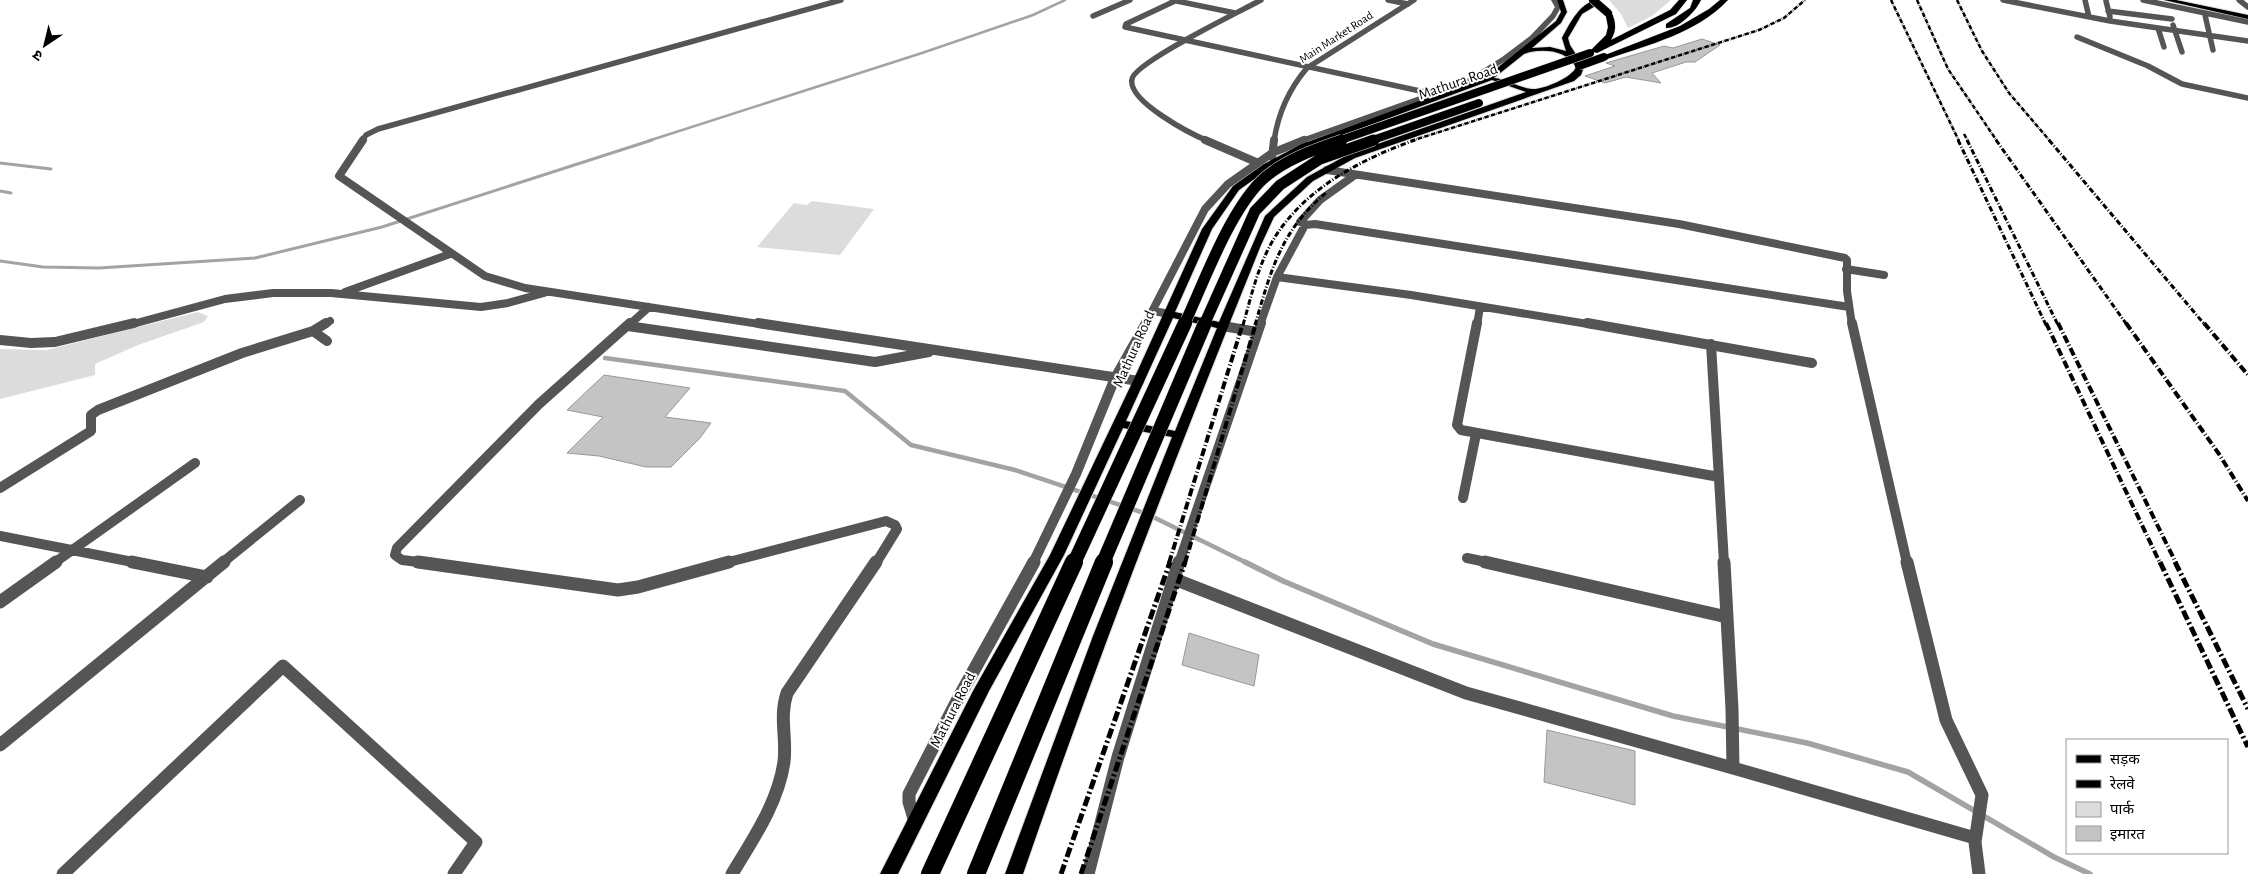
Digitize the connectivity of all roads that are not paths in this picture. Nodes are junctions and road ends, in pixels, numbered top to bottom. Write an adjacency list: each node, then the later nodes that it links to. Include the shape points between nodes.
1 (841, 0): 61 (street, via 370,132 339,176)
2 (1130, 0): 30 (street)
3 (1174, 0): 22 (street); 42 (street, via 1124,26)
4 (1208, 0): 22 (street)
5 (1261, 0): 28 (street)
6 (1388, 0): 21 (street)
7 (1554, 0): 54 (street, via 1558,7 1554,15 1521,46 1481,75)
8 (1560, 0): 48 (main road, Mathura Road, via 1564,12 1559,22)
9 (1595, 0): 46 (highway, Mathura Road, bridge, via 1608,13 1613,26 1610,37); 50 (main road, Mathura Road, via 1595,4 1579,13 1565,38 1566,46)
10 (1683, 0): 46 (highway, via 1673,12)
11 (1696, 0): 49 (highway, via 1693,9 1678,20)
12 (1724, 0): 49 (highway, Mathura Road, via 1685,27)
13 (2003, 0): 31 (street)
14 (2085, 0): 31 (street)
15 (2143, 0): 35 (street)
16 (2167, 0): 32 (main road)
17 (2191, 0): 27 (main road)
18 (2239, 0): 20 (street); 24 (street)
19 (2106, 1): 25 (street)
20 (2248, 1)
21 (1411, 2): 51 (street, Main Market Road)
22 (1197, 5): 28 (street)
23 (2169, 8): 33 (street)
24 (2248, 8)
25 (2108, 11): 26 (street); 34 (street)
26 (2140, 12): 33 (street); 36 (street)
27 (2248, 12)
28 (1235, 14): 42 (street)
29 (2205, 15): 40 (street)
30 (1093, 16)
31 (2088, 17): 34 (street)
32 (2248, 17)
33 (2172, 19): 38 (street)
34 (2110, 21): 36 (street)
35 (2248, 22)
36 (2141, 26): 37 (street)
37 (2158, 28): 38 (street); 44 (street)
38 (2175, 30): 40 (street); 47 (street)
39 (2244, 34): 43 (street)
40 (2209, 35): 43 (street); 45 (street)
41 (2078, 37): 55 (street, via 2182,84)
42 (1185, 40): 51 (street); 57 (street, via 1134,72 1132,89 1174,125)
43 (2248, 41)
44 (2164, 47)
45 (2213, 50)
46 (1594, 51): 107 (highway, Mathura Road, bridge, via 1302,154 1261,181 1243,202 1189,312)
47 (2182, 52)
48 (1520, 53): 50 (main road, via 1533,49 1550,50); 52 (main road, Mathura Road)
49 (1616, 53): 108 (highway, Mathura Road, bridge, via 1320,160 1280,186 1255,211 1046,700)
50 (1578, 60): 53 (main road, via 1580,70 1575,76)
51 (1307, 68): 54 (street); 56 (street, Main Market Road, via 1294,83 1278,123)
52 (1490, 78): 53 (main road); 56 (main road, Mathura Road)
53 (1534, 92): 58 (main road, via 1352,156)
54 (1434, 94): 56 (street, via 1328,130)
55 (2248, 98)
56 (1272, 158): 57 (street); 71 (main road, Mathura Road, via 1236,188 1207,229)
57 (1256, 162): 70 (street, via 1220,191 1205,209)
58 (1327, 170): 59 (street); 74 (main road, via 1310,179 1270,216)
59 (1355, 174): 60 (street, via 1320,200 1300,222); 62 (street, via 1679,224 1834,254 1847,260)
60 (1305, 224): 64 (street); 67 (street)
61 (450, 254): 65 (street, via 485,276); 66 (street)
62 (1846, 269): 63 (street); 67 (street)
63 (1884, 275)
64 (1277, 277): 69 (street); 76 (street)
65 (548, 292): 66 (street, via 481,307); 68 (street)
66 (340, 294): 77 (street, via 299,292 225,299 55,342)
67 (1850, 306): 102 (street, via 1941,703 1946,720 1978,784 1981,813)
68 (649, 307): 73 (street); 80 (street)
69 (1480, 307): 79 (street); 85 (street, via 1457,425 1460,430)
70 (1153, 311): 71 (street); 82 (street)
71 (1170, 314): 74 (main road); 83 (main road, Mathura Road)
72 (330, 321): 75 (street)
73 (628, 326): 80 (street, via 875,362); 105 (street, via 539,404 403,541 395,555 402,560 618,590 870,524 886,521 895,524 897,529 893,538 787,693 781,720 784,759 778,793)
74 (1223, 326): 76 (street); 86 (main road)
75 (313, 331): 78 (street); 89 (street, via 242,353 98,410 91,415 91,431)
76 (1257, 332): 96 (street)
77 (0, 340)
78 (326, 341)
79 (1711, 344): 81 (street); 88 (street)
80 (935, 350): 82 (street)
81 (1812, 362)
82 (1115, 378): 83 (street); 101 (street, via 1076,474 1023,584 958,697 909,794)
83 (1139, 382): 84 (main road, Mathura Road)
84 (1119, 423): 86 (main road); 101 (main road, Mathura Road, via 1057,555 981,691)
85 (1476, 434): 88 (street); 90 (street)
86 (1178, 435): 109 (main road, via 1046,780)
87 (195, 463): 93 (street)
88 (1719, 478): 98 (street)
89 (0, 488)
90 (1463, 498)
91 (300, 500): 95 (street)
92 (0, 536): 93 (street)
93 (72, 550): 95 (street); 97 (street)
94 (1467, 558): 98 (street)
95 (207, 577): 99 (street)
96 (1174, 579): 100 (street, via 1466,693); 110 (street, via 1118,757)
97 (0, 602)
98 (1727, 617): 100 (street)
99 (0, 745)
100 (1733, 768): 102 (street)
101 (915, 822): 106 (main road, Mathura Road)
102 (1975, 838): 111 (street)
103 (63, 874): 104 (street, via 282,666 476,842)
104 (454, 874)
105 (732, 874)
106 (889, 874)
107 (930, 874)
108 (976, 874)
109 (1014, 874)
110 (1088, 874)
111 (1979, 874)

